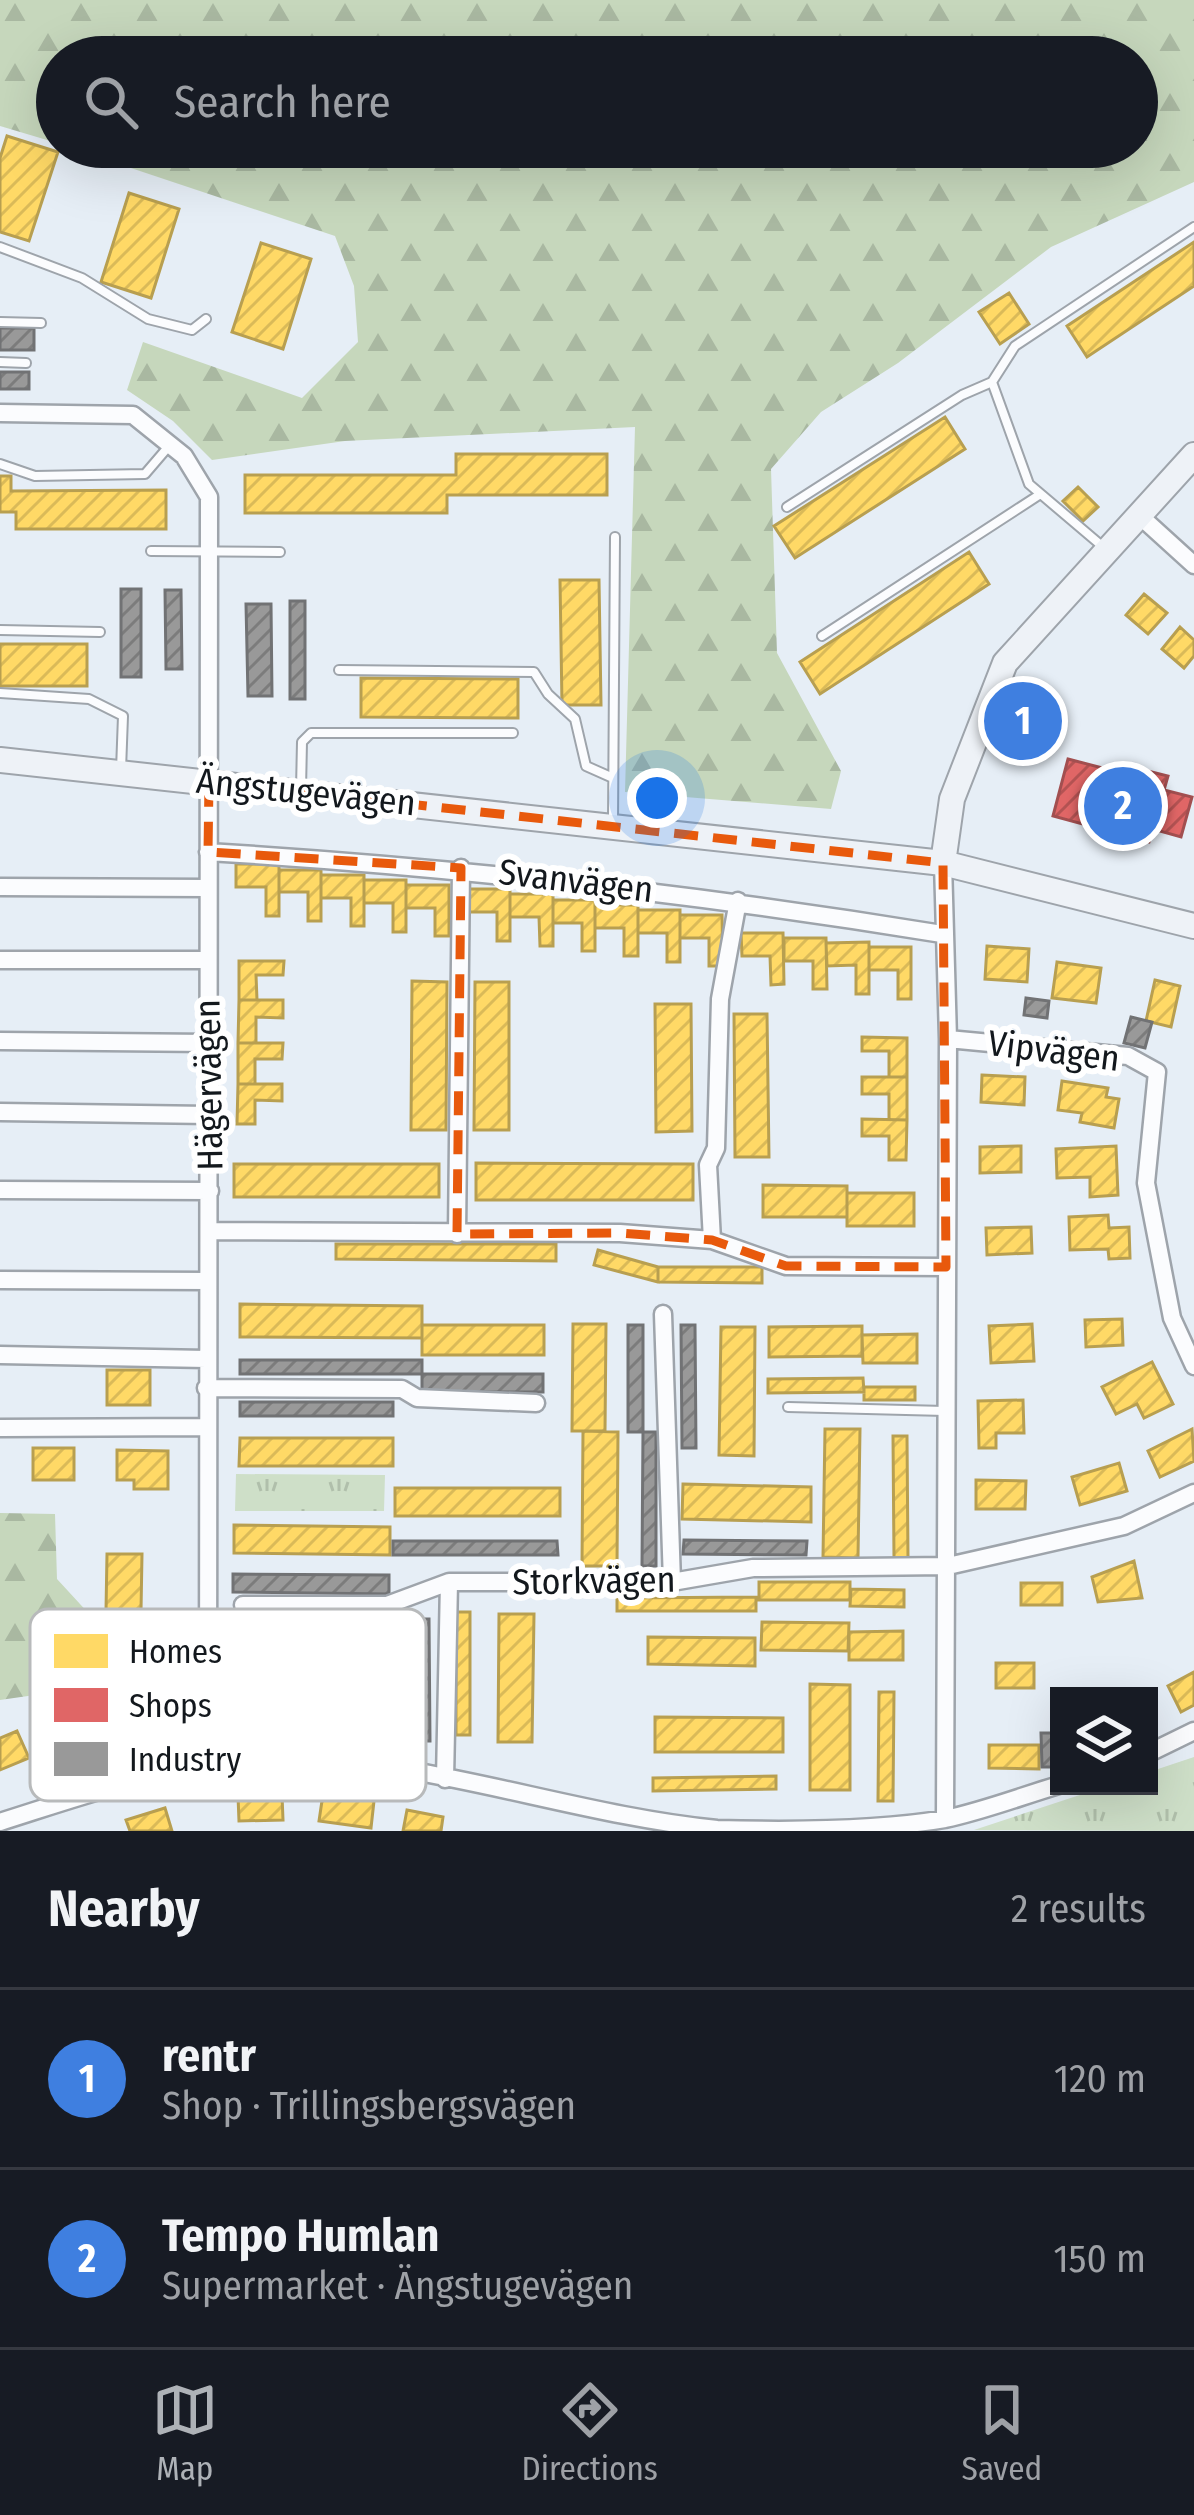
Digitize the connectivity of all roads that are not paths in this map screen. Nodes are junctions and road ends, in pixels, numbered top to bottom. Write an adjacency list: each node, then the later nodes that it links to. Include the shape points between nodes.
1 (1194, 227): 8 (lane, via 1015,346)
2 (0, 248): 3 (lane, via 82,278 148,319 192,330)
3 (206, 319)
4 (0, 322): 5 (lane)
5 (41, 323)
6 (0, 362): 7 (lane)
7 (26, 363)
8 (992, 382): 13 (lane); 14 (lane)
9 (0, 413): 10 (street, via 133,415)
10 (170, 445): 12 (lane, via 145,474 124,477 35,476); 19 (street, Hägervägen, via 208,497)
11 (1194, 455): 15 (street)
12 (0, 464)
13 (1039, 495): 17 (lane); 24 (lane)
14 (787, 507)
15 (1140, 516): 17 (street); 21 (street)
16 (615, 537): 30 (lane)
17 (1108, 550): 35 (street, via 1005,663 952,799)
18 (151, 551): 19 (lane)
19 (208, 551): 20 (lane); 31 (street, Hägervägen)
20 (280, 552)
21 (1194, 565)
22 (0, 630): 23 (lane)
23 (100, 632)
24 (822, 636)
25 (339, 670): 30 (lane, via 534,671 575,719 586,766)
26 (0, 693): 29 (lane, via 89,699 123,716)
27 (513, 733): 32 (lane, via 311,733 302,742)
28 (0, 760): 29 (street, Ängstugevägen)
29 (122, 772): 31 (street, Ängstugevägen)
30 (613, 778): 33 (lane)
31 (209, 782): 32 (street, Ängstugevägen); 34 (street, Hägervägen)
32 (301, 791): 33 (street, Ängstugevägen)
33 (613, 823): 35 (street, Ängstugevägen)
34 (208, 852): 36 (street, Svanvägen); 38 (street, Hägervägen)
35 (943, 863): 40 (street, Ängstugevägen); 41 (street)
36 (461, 868): 39 (street, Svanvägen); 52 (street)
37 (0, 887): 38 (street)
38 (207, 888): 43 (street, Hägervägen)
39 (739, 901): 41 (street, Svanvägen); 53 (street, via 720,999 716,1148 708,1165)
40 (1194, 926)
41 (942, 934): 44 (street)
42 (0, 960): 43 (street)
43 (208, 960): 46 (street, Hägervägen)
44 (948, 1039): 54 (street); 60 (street, Vipvägen, via 1128,1055 1157,1072 1146,1184 1172,1318)
45 (0, 1041): 46 (street)
46 (208, 1043): 48 (street, Hägervägen)
47 (0, 1112): 48 (street)
48 (209, 1115): 50 (street, Hägervägen)
49 (0, 1190): 50 (street)
50 (210, 1191): 51 (street, Hägervägen)
51 (210, 1232): 52 (street); 56 (street, Hägervägen)
52 (458, 1234): 53 (street)
53 (712, 1240): 54 (street, via 786,1266)
54 (946, 1267): 64 (street)
55 (0, 1280): 56 (street)
56 (208, 1281): 59 (street, Hägervägen)
57 (663, 1314): 70 (street)
58 (0, 1355): 59 (street)
59 (206, 1359): 61 (street, Hägervägen)
60 (1194, 1366)
61 (206, 1388): 62 (street, via 402,1389 417,1398); 65 (street, Hägervägen)
62 (536, 1403)
63 (788, 1407): 64 (lane)
64 (946, 1411): 68 (street)
65 (206, 1427): 66 (street); 72 (street, Hägervägen)
66 (0, 1428)
67 (1194, 1492): 68 (street, Storkvägen, via 1124,1526)
68 (948, 1566): 70 (street, Storkvägen, via 753,1568); 79 (street)
69 (449, 1582): 70 (street, Storkvägen); 71 (street, Storkvägen, via 387,1605); 76 (street)
70 (672, 1582)
71 (244, 1605)
72 (207, 1609)
73 (1194, 1731): 74 (street)
74 (1158, 1749)
75 (426, 1775): 76 (street)
76 (445, 1779): 79 (street, via 719,1829)
77 (1050, 1789): 79 (street)
78 (67, 1801): 80 (street)
79 (945, 1819)
80 (0, 1822)

